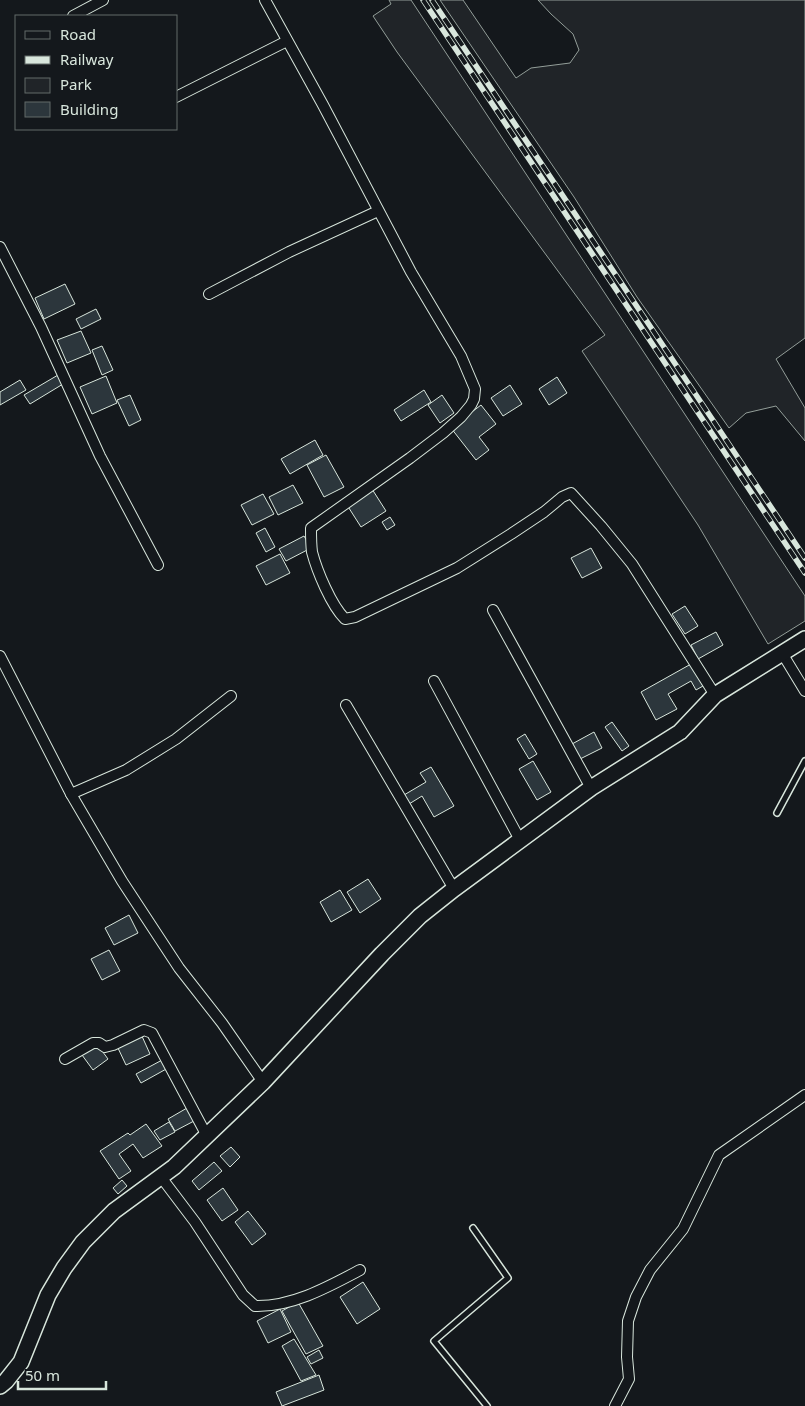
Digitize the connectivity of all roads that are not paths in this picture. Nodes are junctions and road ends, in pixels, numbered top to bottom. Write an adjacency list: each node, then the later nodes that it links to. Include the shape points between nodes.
1 (104, 0): 3 (street)
2 (265, 0): 4 (street)
3 (75, 15)
4 (287, 41): 5 (street); 6 (street)
5 (178, 96)
6 (378, 211): 8 (street); 16 (street, via 410,272 461,356 475,389 471,405 443,433 311,528 312,550 318,570 339,613 345,619 355,617 457,568 571,493 632,564)
7 (0, 247): 9 (street, via 100,456)
8 (209, 294)
9 (158, 565)
10 (493, 610): 20 (street)
11 (805, 639): 12 (street)
12 (782, 653): 15 (street); 16 (street)
13 (0, 656): 21 (street)
14 (434, 681): 23 (street)
15 (805, 691)
16 (715, 695): 20 (street, via 680,732)
17 (231, 696): 21 (street, via 176,739 126,770)
18 (346, 706): 24 (street)
19 (805, 761): 22 (lane)
20 (591, 788): 23 (street)
21 (72, 794): 26 (street, via 122,881 179,968)
22 (777, 813)
23 (520, 840): 24 (street)
24 (454, 889): 26 (street, via 420,916 382,954)
25 (65, 1059): 28 (street, via 93,1043 105,1047 144,1030 152,1033)
26 (263, 1082): 28 (street)
27 (805, 1095): 34 (street, via 719,1155 683,1229 650,1270 636,1297 628,1321 629,1379)
28 (207, 1136): 29 (street)
29 (161, 1177): 31 (street, via 243,1295 255,1306 275,1305 302,1297); 32 (street, via 114,1211 83,1242 48,1295 21,1362)
30 (473, 1228): 33 (lane, via 508,1278 434,1341)
31 (360, 1270)
32 (0, 1386)
33 (487, 1406)
34 (615, 1406)

